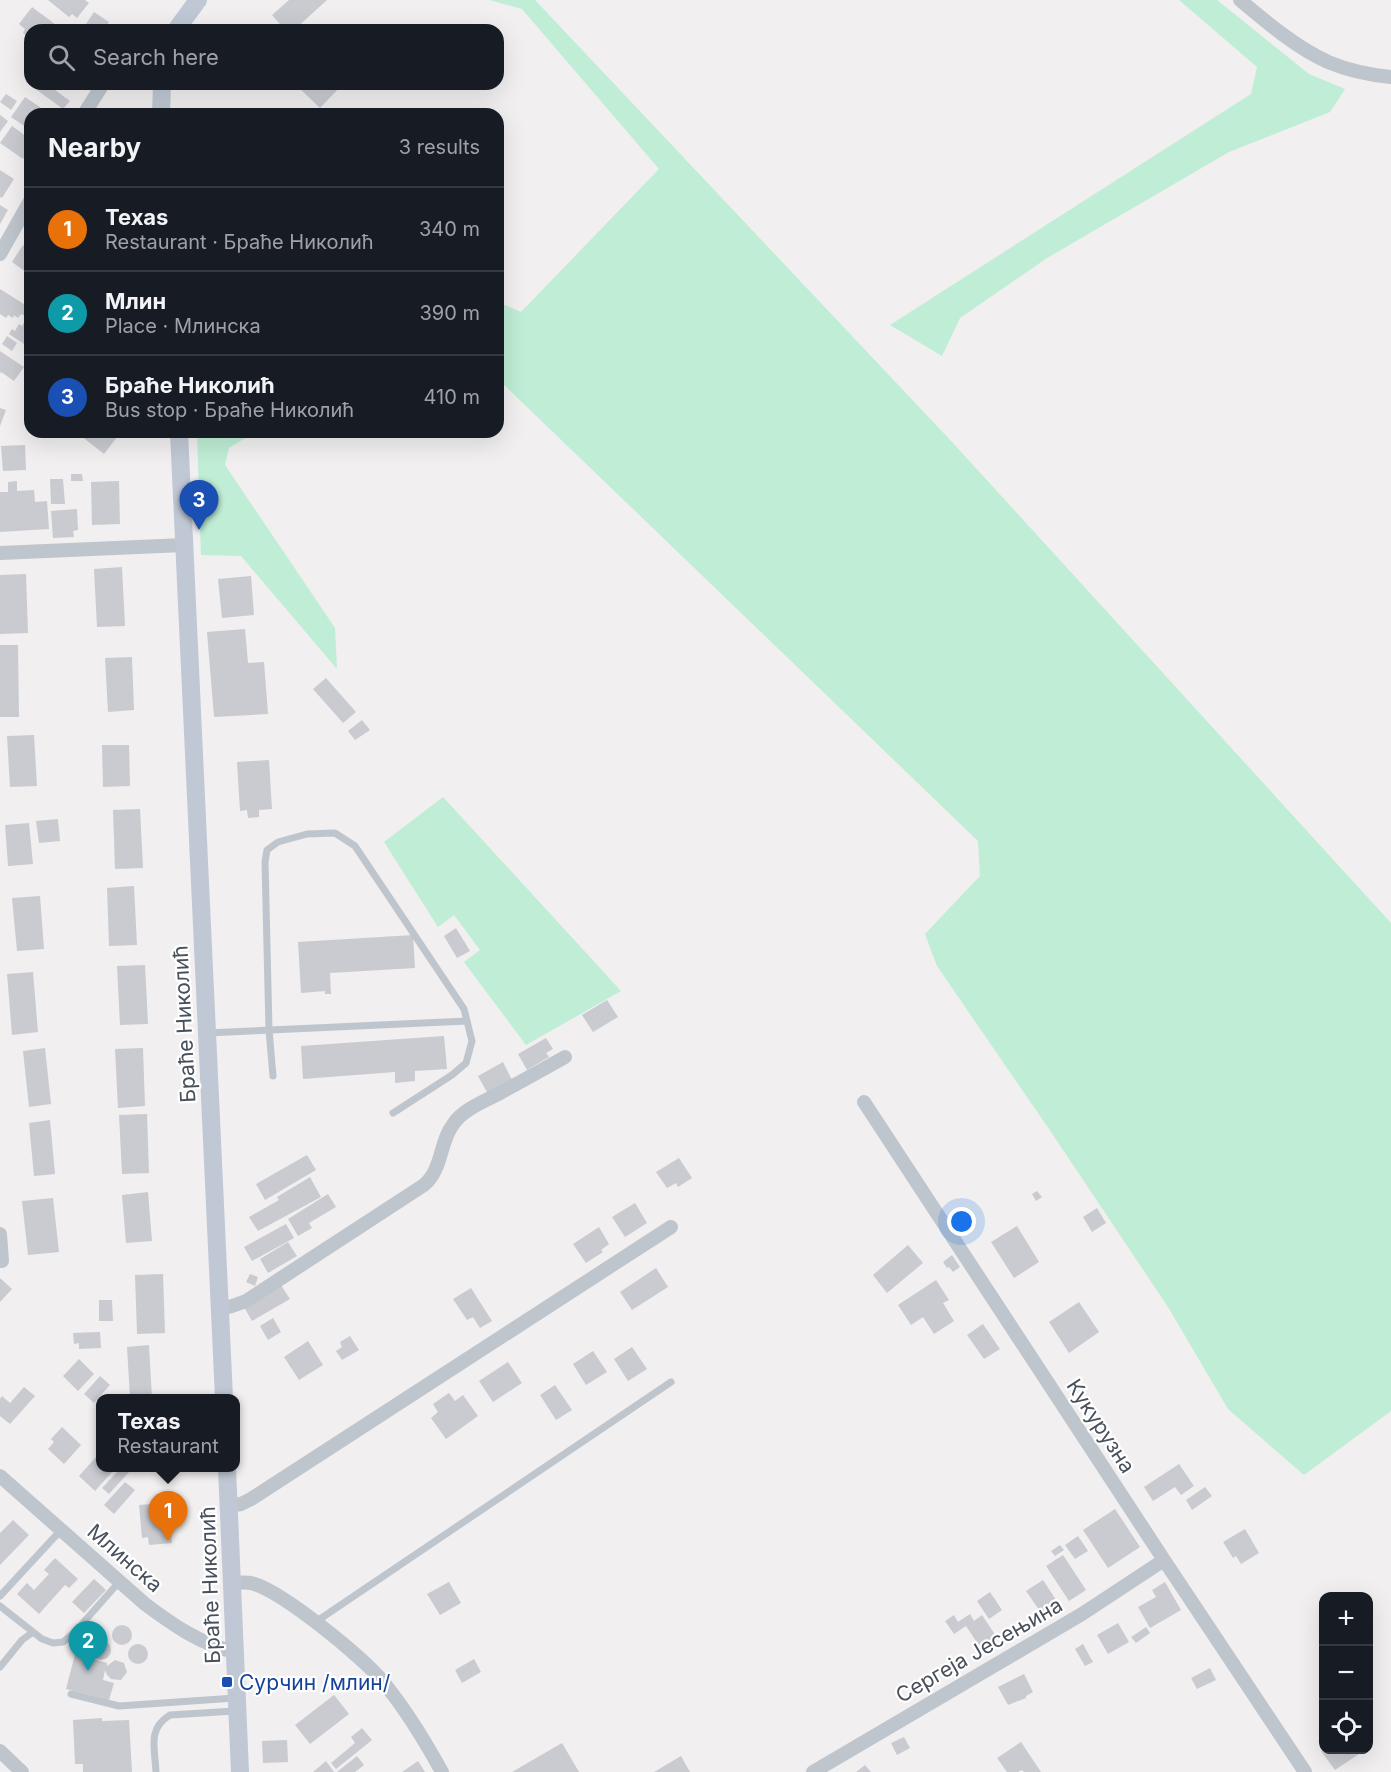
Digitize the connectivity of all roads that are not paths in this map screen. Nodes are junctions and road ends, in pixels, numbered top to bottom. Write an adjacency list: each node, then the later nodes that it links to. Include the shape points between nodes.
1 (198, 0): 3 (main road)
2 (1240, 0): 5 (street, via 1287,37 1327,61)
3 (180, 24)
4 (1391, 66): 5 (street)
5 (1375, 75): 6 (street)
6 (1391, 77)
7 (99, 90): 9 (street)
8 (162, 90): 10 (main road)
9 (88, 108)
10 (161, 108)
11 (24, 212): 12 (street)
12 (0, 254)
13 (179, 438): 14 (main road, Браће Николић)
14 (184, 545): 15 (street); 18 (main road, Браће Николић)
15 (0, 553)
16 (467, 1021): 17 (lane); 17 (lane, via 464,1009 355,846 335,833 307,834 278,842 267,850); 22 (lane, via 472,1041 466,1063)
17 (269, 1030): 18 (lane); 20 (lane)
18 (207, 1033): 26 (main road, Браће Николић)
19 (566, 1057): 26 (street, via 457,1119 447,1134 432,1178 424,1185 246,1301)
20 (273, 1076)
21 (864, 1102): 33 (street, Кукурузна)
22 (393, 1113)
23 (671, 1227): 31 (street, via 251,1499)
24 (0, 1234): 25 (street)
25 (3, 1262)
26 (220, 1309): 28 (main road, Браће Николић)
27 (670, 1382): 38 (lane)
28 (224, 1394)
29 (227, 1472): 31 (main road, Браће Николић)
30 (0, 1476): 32 (street, Млинска)
31 (229, 1506): 35 (main road, Браће Николић)
32 (61, 1530): 34 (street, Млинска); 36 (lane)
33 (1164, 1560): 49 (street, Сергеја Јесењина, via 1082,1614); 50 (street, Кукурузна)
34 (120, 1581): 39 (lane, via 66,1641 53,1643); 40 (street, Млинска, via 184,1632)
35 (233, 1583): 38 (street, via 250,1583 265,1590); 40 (main road, Браће Николић)
36 (0, 1596)
37 (0, 1606): 39 (lane)
38 (314, 1623): 48 (street, via 382,1681 410,1718)
39 (33, 1632): 41 (lane)
40 (235, 1652): 43 (main road, Браће Николић)
41 (0, 1667)
42 (71, 1694): 43 (lane, via 119,1706)
43 (238, 1704): 46 (lane, via 170,1715 162,1720 154,1733); 47 (main road, Браће Николић)
44 (0, 1751): 45 (street)
45 (22, 1772)
46 (156, 1772)
47 (240, 1772)
48 (442, 1772)
49 (813, 1772)
50 (1305, 1772)

